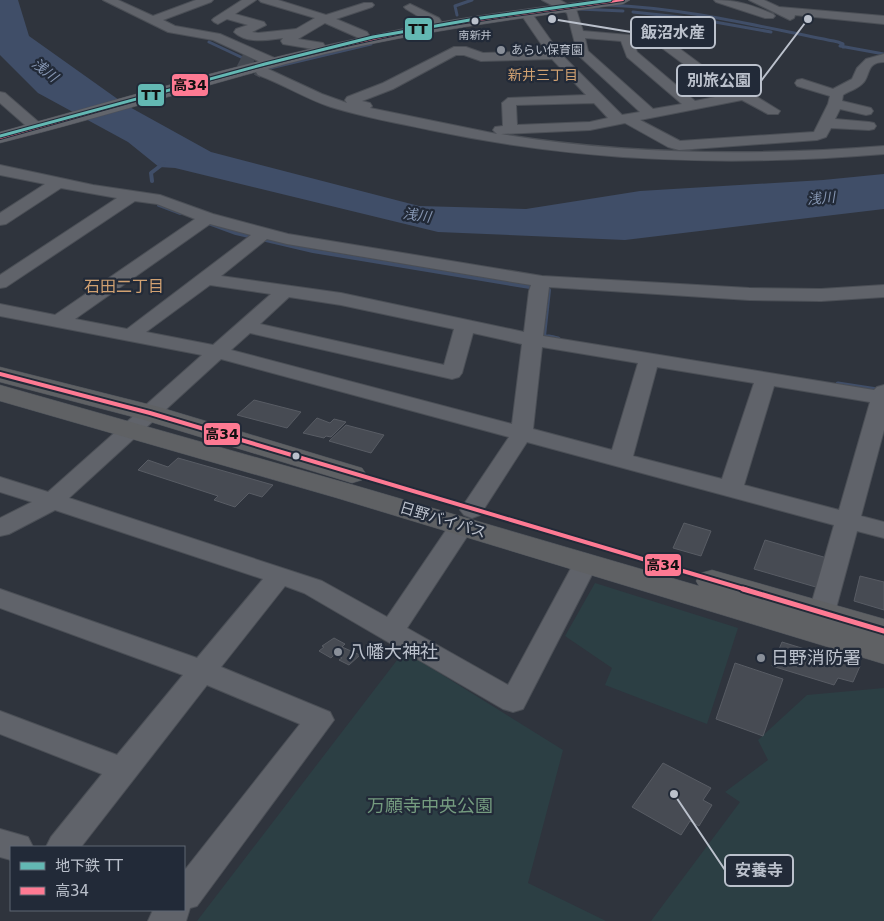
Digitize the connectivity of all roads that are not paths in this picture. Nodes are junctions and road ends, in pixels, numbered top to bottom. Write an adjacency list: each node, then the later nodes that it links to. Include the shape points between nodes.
1 (109, 0): 17 (street)
2 (207, 0): 17 (street)
3 (250, 0): 15 (street)
4 (265, 0): 16 (street)
5 (589, 0): 9 (main road)
6 (623, 0): 9 (main road)
7 (720, 0): 14 (street)
8 (755, 0): 14 (street)
9 (559, 4): 13 (main road); 18 (main road); 23 (street, via 574,15)
10 (368, 5): 16 (street)
11 (801, 5): 14 (street); 20 (street)
12 (410, 8): 18 (street)
13 (526, 14): 30 (street); 32 (main road, via 397,34)
14 (777, 15): 19 (street)
15 (226, 16): 21 (street); 22 (street, via 260,25 240,32 254,36)
16 (328, 18): 22 (street); 25 (street)
17 (153, 20): 21 (street)
18 (435, 21): 25 (main road)
19 (809, 24)
20 (881, 26)
21 (187, 33): 24 (street)
22 (296, 33): 29 (street, via 287,40)
23 (577, 34): 26 (street); 43 (street, via 582,52)
24 (208, 35): 32 (street); 33 (street, via 202,40 204,45 223,50)
25 (363, 35): 29 (main road)
26 (626, 38): 27 (street); 40 (street, via 632,54)
27 (662, 42): 28 (street); 36 (street)
28 (693, 44)
29 (319, 46): 32 (main road)
30 (555, 55): 37 (street); 39 (street, via 481,56 454,51)
31 (884, 58): 38 (street, via 874,59 860,72 858,81 837,92)
32 (268, 65): 33 (main road); 39 (street, via 313,95)
33 (234, 68): 46 (main road)
34 (802, 83): 38 (street)
35 (0, 96): 46 (street)
36 (736, 97): 40 (street); 41 (street, via 744,95)
37 (599, 99): 44 (street); 48 (street, via 514,101 509,103)
38 (836, 99): 42 (street); 45 (street)
39 (350, 102): 50 (street); 51 (street)
40 (692, 105): 43 (street)
41 (773, 111)
42 (866, 112)
43 (650, 114): 44 (street)
44 (623, 120): 45 (street, via 673,144 687,146 817,136 822,134); 48 (street, via 590,126)
45 (826, 123): 47 (street)
46 (36, 125): 49 (main road); 52 (main road)
47 (868, 126)
48 (510, 129): 50 (street)
49 (0, 131)
50 (474, 131): 51 (street)
51 (457, 132): 53 (street, via 552,147 665,156 798,156)
52 (0, 138)
53 (884, 150)
54 (3, 174): 55 (street)
55 (58, 182): 56 (street); 57 (street)
56 (132, 196): 58 (street, via 160,200); 61 (street)
57 (0, 220)
58 (203, 220): 59 (street); 66 (street)
59 (259, 237): 60 (street); 62 (street, via 401,259)
60 (206, 278): 63 (street); 69 (street)
61 (0, 283)
62 (540, 286): 64 (street, via 749,294 821,295); 70 (street)
63 (286, 290): 67 (street); 68 (street)
64 (884, 291)
65 (0, 310): 66 (street)
66 (59, 321): 69 (street)
67 (465, 325): 68 (street, via 452,373); 70 (street)
68 (245, 326): 71 (street)
69 (129, 336): 71 (street)
70 (533, 340): 72 (street); 78 (street)
71 (216, 352): 77 (street); 78 (street)
72 (649, 358): 74 (street); 79 (street)
73 (0, 374): 77 (highway, 日野バイパス)
74 (766, 378): 76 (street); 81 (street)
75 (0, 393): 77 (highway, 日野バイパス)
76 (883, 396): 84 (street)
77 (141, 422): 82 (street); 83 (highway, 日野バイパス)
78 (522, 433): 79 (street); 83 (street)
79 (621, 458): 81 (street)
80 (0, 484): 82 (street)
81 (731, 488): 84 (street)
82 (51, 502): 85 (street); 88 (street)
83 (467, 518): 87 (highway, 日野バイパス); 90 (highway, 日野バイパス); 91 (street)
84 (848, 520): 86 (street); 90 (street)
85 (0, 528)
86 (884, 530)
87 (586, 563): 91 (street, via 513,701); 93 (highway, 日野バイパス)
88 (280, 575): 91 (street, via 313,587); 94 (street)
89 (0, 598): 94 (street)
90 (822, 612): 92 (highway, 日野バイパス)
91 (391, 631)
92 (884, 631)
93 (884, 652)
94 (202, 671): 96 (street); 100 (street, via 320,720)
95 (0, 722): 96 (street)
96 (123, 770): 99 (street)
97 (0, 843): 98 (street)
98 (13, 846)
99 (63, 846)
100 (185, 895)
101 (173, 911): 102 (street)
102 (165, 921)

